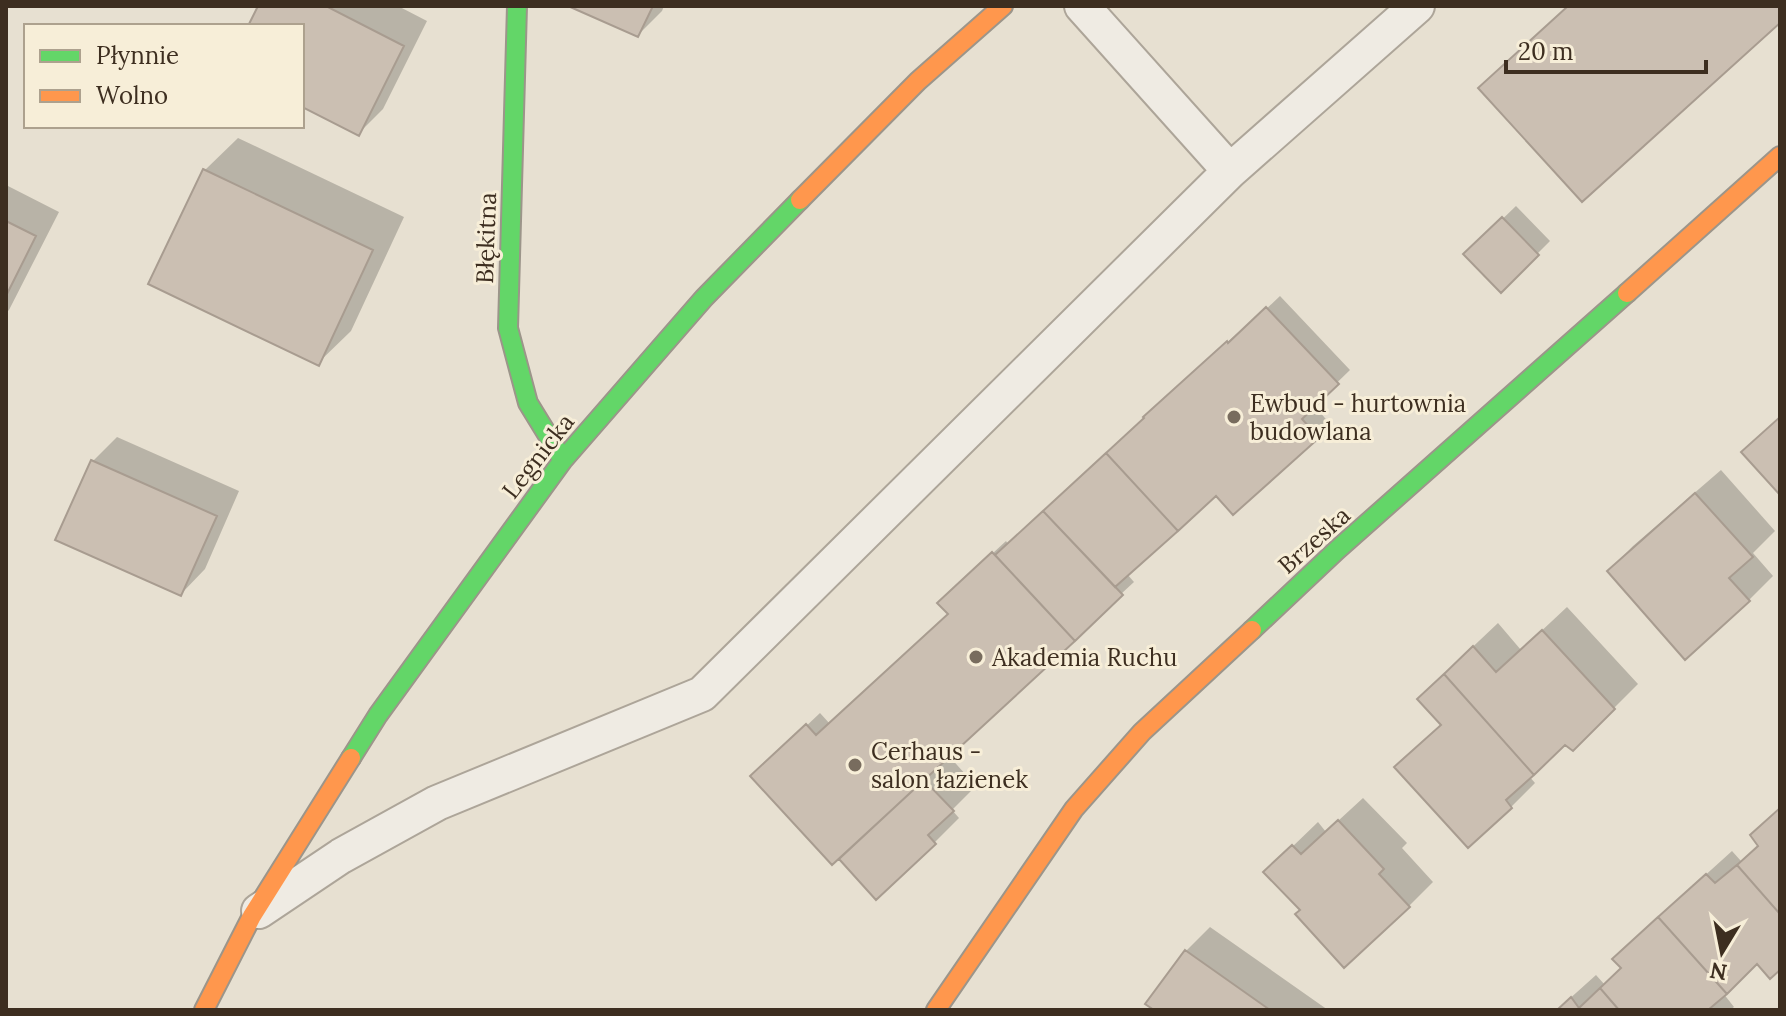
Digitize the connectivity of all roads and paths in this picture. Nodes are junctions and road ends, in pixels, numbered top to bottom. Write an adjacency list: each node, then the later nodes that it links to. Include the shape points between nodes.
1 (517, 6): 7 (street, Błękitna, via 508,328 528,403)
2 (1003, 6): 7 (street, Legnicka, via 918,81 704,298)
3 (1082, 6): 6 (lane)
4 (1417, 6): 6 (lane)
5 (1780, 156): 10 (street, Brzeska, via 1337,550 1142,732 1074,809)
6 (1230, 171): 8 (lane, via 702,694 437,803 341,856)
7 (563, 460): 8 (street, Legnicka, via 378,715)
8 (252, 916): 9 (street, Legnicka)
9 (204, 1010)
10 (936, 1010)

